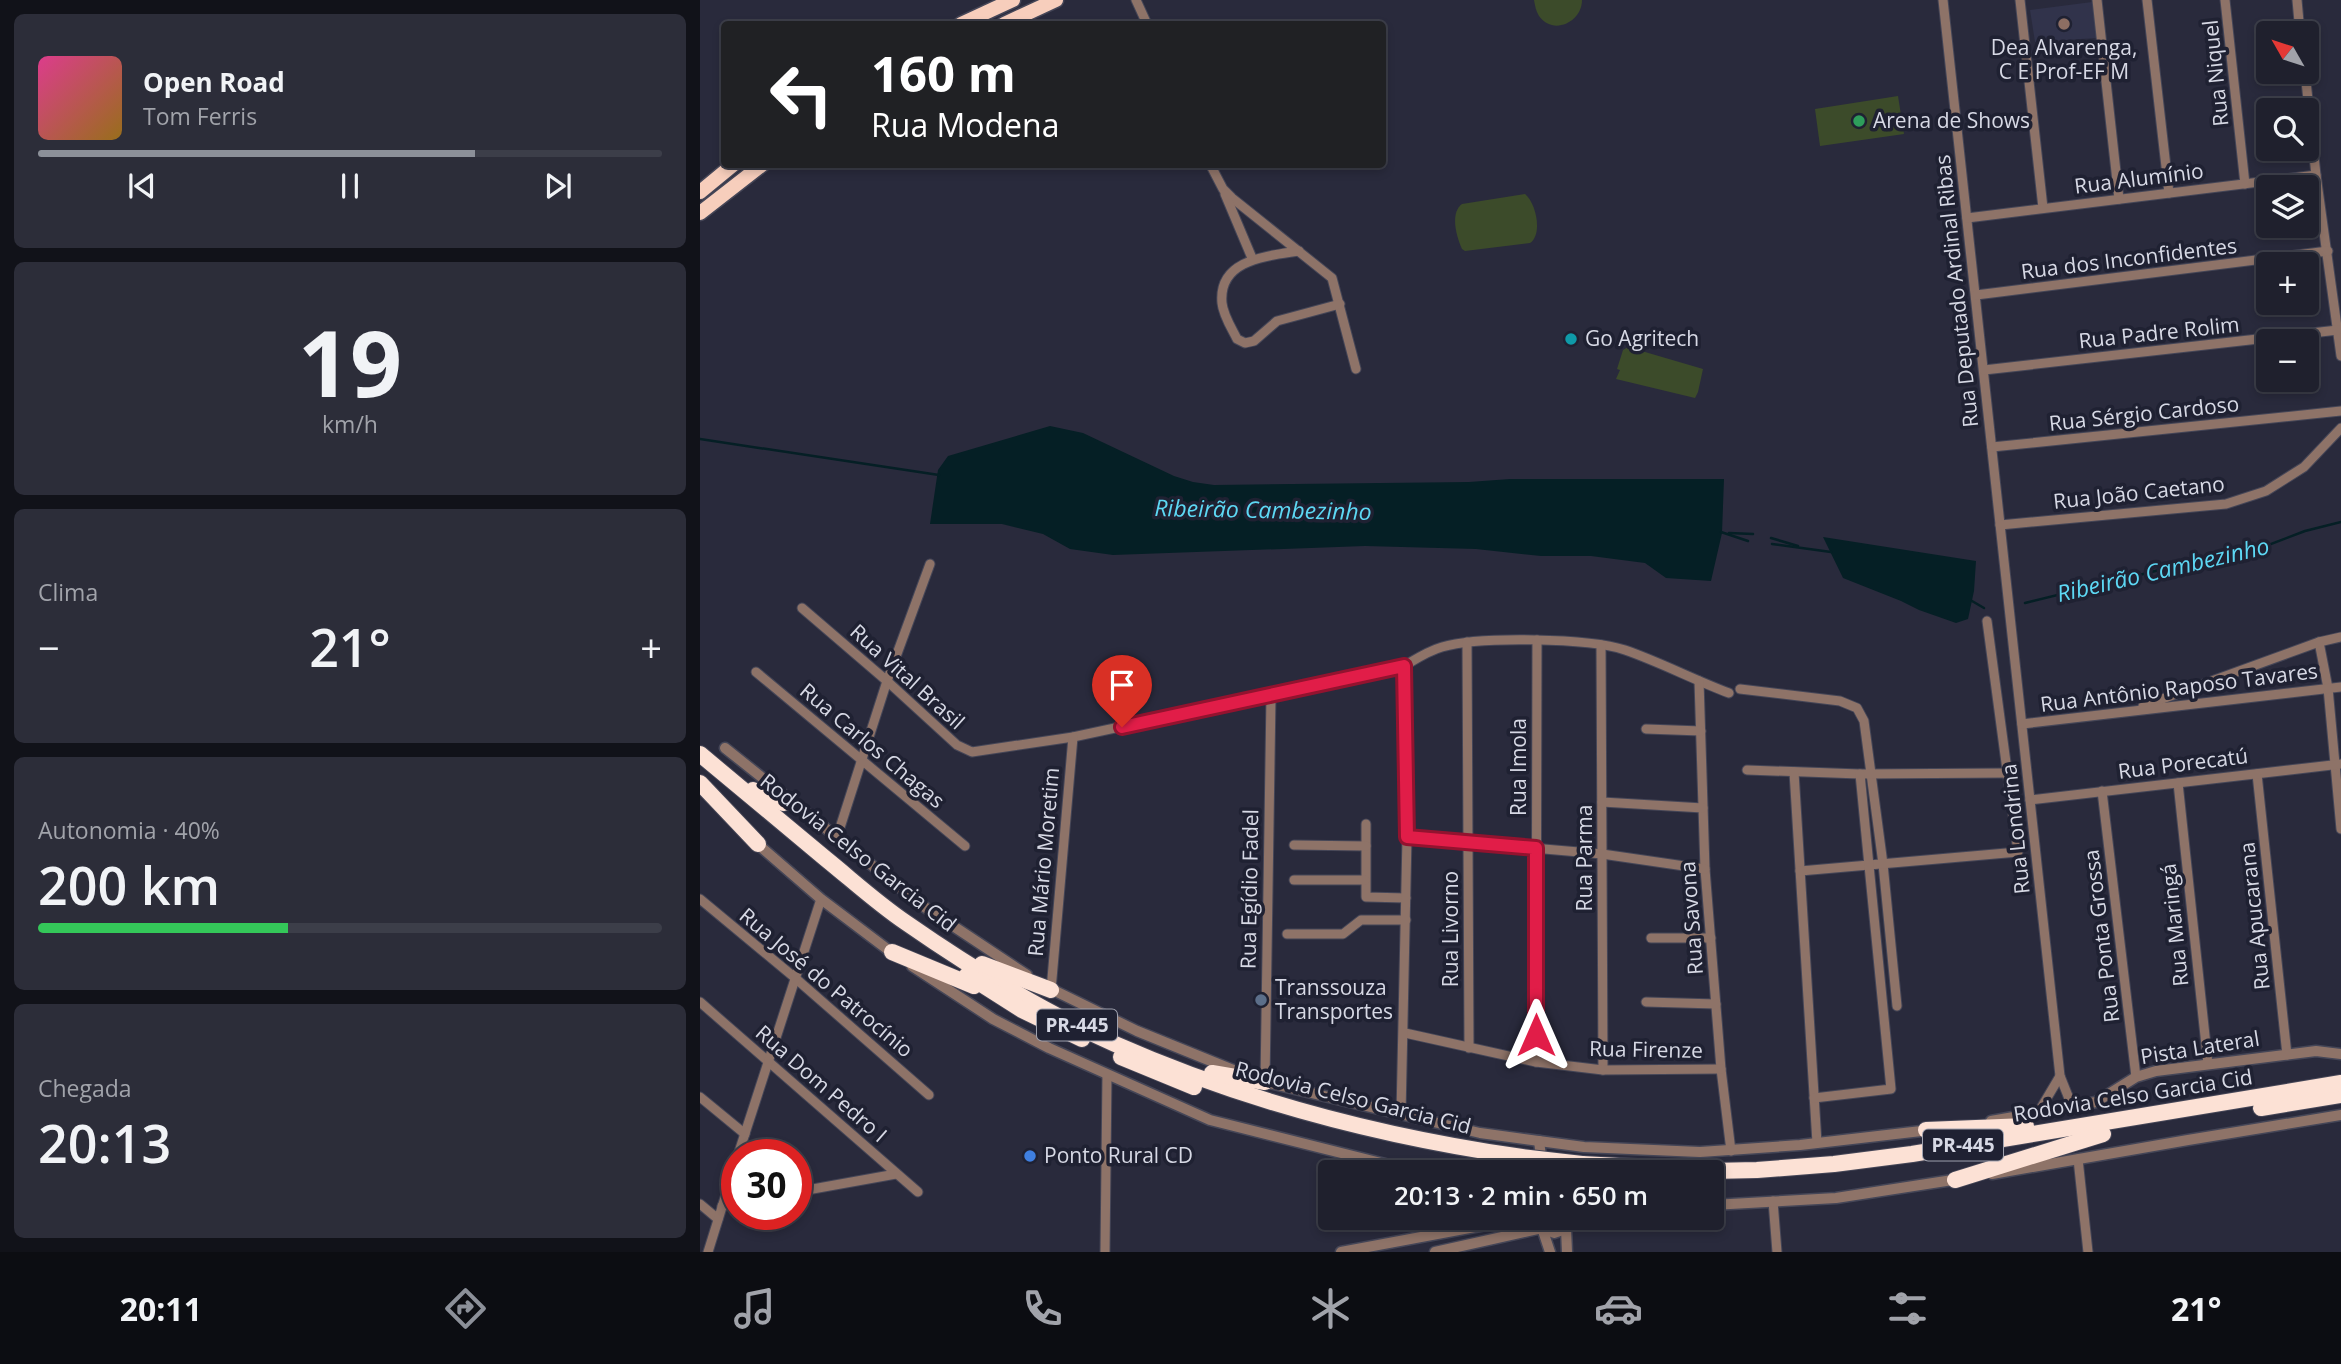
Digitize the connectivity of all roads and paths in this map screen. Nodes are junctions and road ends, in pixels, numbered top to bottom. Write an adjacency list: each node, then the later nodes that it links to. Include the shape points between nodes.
1 (1013, 0): 10 (highway)
2 (1056, 0): 11 (highway)
3 (1136, 0): 12 (street)
4 (1943, 0): 28 (street, Rua Deputado Ardinal Ribas)
5 (2020, 0): 26 (street)
6 (2097, 0): 25 (street)
7 (2147, 0): 23 (street)
8 (2225, 0): 20 (street, Rua Niquel)
9 (2297, 0): 13 (street)
10 (968, 21)
11 (1010, 21)
12 (1146, 21)
13 (2299, 21)
14 (2306, 84): 18 (street)
15 (729, 168): 22 (highway)
16 (757, 168): 27 (highway)
17 (1212, 168): 21 (street)
18 (2316, 175)
19 (2256, 183): 20 (street, Rua Alumínio)
20 (2245, 184): 23 (street, Rua Alumínio)
21 (1223, 190): 29 (street); 31 (street)
22 (700, 192)
23 (2169, 193): 25 (street, Rua Alumínio)
24 (2319, 194): 30 (street)
25 (2119, 199): 26 (street, Rua Alumínio)
26 (2043, 208): 28 (street, Rua Alumínio)
27 (700, 213)
28 (1967, 218): 32 (street, Rua Deputado Ardinal Ribas)
29 (1299, 251): 31 (street); 33 (street, via 1332,278)
30 (2328, 251): 32 (street, Rua dos Inconfidentes); 34 (street)
31 (1252, 258): 33 (street, via 1238,267 1224,288 1222,304 1237,339 1254,341 1277,321)
32 (1976, 295): 37 (street, Rua Deputado Ardinal Ribas)
33 (1340, 304): 36 (street)
34 (2338, 330): 35 (street); 37 (street, Rua Padre Rolim)
35 (2341, 356)
36 (1356, 369)
37 (1983, 370): 40 (street, Rua Deputado Ardinal Ribas)
38 (2341, 411): 40 (street, Rua Sérgio Cardoso)
39 (2341, 428): 41 (street, Rua João Caetano, via 2304,467 2266,491 2226,504)
40 (1992, 447): 41 (street, Rua Deputado Ardinal Ribas)
41 (2000, 525): 43 (street, Rua Deputado Ardinal Ribas)
42 (930, 564): 53 (street)
43 (2006, 578): 61 (street, Rua Londrina)
44 (802, 608): 53 (street, Rua Vital Brasil)
45 (1987, 621): 74 (street)
46 (2341, 637): 49 (street)
47 (1538, 640): 48 (street, Rua Vital Brasil); 50 (street, Rua Vital Brasil); 94 (street, Rua Imola)
48 (1467, 642): 51 (street, Rua Vital Brasil, via 1441,647); 89 (street, Rua Livorno)
49 (2319, 642): 56 (street); 60 (street)
50 (1601, 645): 54 (street, Rua Vital Brasil, via 1623,649); 83 (street, Rua Parma)
51 (1404, 666): 59 (street, Rua Vital Brasil); 88 (street)
52 (756, 673): 67 (street, Rua Carlos Chagas)
53 (887, 681): 64 (street, Rua Vital Brasil, via 957,745 972,752); 67 (street)
54 (1699, 681): 58 (street, Rua Vital Brasil); 63 (street, Rua Savona)
55 (2341, 687): 56 (street, Rua Antônio Raposo Tavares)
56 (2328, 688): 60 (street, Rua Antônio Raposo Tavares); 68 (street)
57 (1740, 689): 73 (street, via 1840,701 1857,708 1864,721)
58 (1729, 693)
59 (1271, 696): 64 (street, Rua Vital Brasil); 131 (street, Rua Egídio Fadel)
60 (2128, 711): 61 (street, Rua Antônio Raposo Tavares)
61 (2022, 724): 81 (street, Rua Londrina)
62 (1646, 729): 63 (street)
63 (1701, 731): 84 (street, Rua Savona)
64 (1073, 737): 112 (street, Rua Mário Moretim)
65 (725, 748): 82 (street, Pista Lateral)
66 (700, 754): 77 (highway, Rodovia Celso Garcia Cid / PR-445)
67 (862, 762): 87 (street); 92 (street, Rua Carlos Chagas)
68 (2338, 764): 75 (street, Rua Porecatú); 86 (street)
69 (700, 768): 113 (highway, Rodovia Celso Garcia Cid / PR-445, via 902,932)
70 (1747, 770): 71 (street)
71 (1794, 772): 72 (street); 99 (street)
72 (1860, 774): 73 (street); 97 (street)
73 (1872, 774): 74 (street); 96 (street)
74 (2007, 774): 96 (street, via 2018,852)
75 (2257, 774): 78 (street, Rua Porecatú); 121 (street, Rua Apucarana)
76 (700, 783): 90 (highway)
77 (736, 783): 82 (highway, via 783,803); 109 (highway, Rodovia Celso Garcia Cid / PR-445, via 902,920)
78 (2178, 783): 79 (street, Rua Porecatú); 125 (street, Rua Maringá)
79 (2102, 792): 81 (street, Rua Porecatú); 130 (street, Rua Ponta Grossa)
80 (700, 795): 90 (street)
81 (2030, 800): 129 (street, Rua Londrina)
82 (788, 801): 87 (street, Pista Lateral)
83 (1602, 802): 84 (street); 95 (street, Rua Parma)
84 (1703, 808): 98 (street, Rua Savona)
85 (1366, 824): 93 (street)
86 (2341, 829)
87 (837, 837): 112 (street, Pista Lateral, via 923,906)
88 (1407, 837): 89 (street); 102 (street)
89 (1467, 842): 94 (street); 119 (street, Rua Livorno)
90 (758, 844): 103 (street)
91 (1294, 845): 93 (street)
92 (965, 846)
93 (1366, 846): 101 (street)
94 (1536, 848): 95 (street); 123 (street, Rua Imola)
95 (1602, 854): 98 (street); 127 (street, Rua Parma)
96 (1883, 864): 97 (street); 117 (street)
97 (1870, 866): 99 (street); 136 (street, via 1891,1089)
98 (1705, 869): 108 (street, Rua Savona)
99 (1800, 871): 136 (street)
100 (1294, 880): 101 (street)
101 (1365, 880): 102 (street, via 1366,897)
102 (1406, 898): 105 (street)
103 (821, 899): 110 (street); 111 (street)
104 (700, 900): 111 (street, Rua José do Patrocínio)
105 (1406, 920): 106 (street, via 1361,920 1343,934); 118 (street)
106 (1287, 934)
107 (1651, 938): 108 (street)
108 (1711, 938): 116 (street, Rua Savona)
109 (947, 950): 112 (highway); 124 (highway, Rodovia Celso Garcia Cid / PR-445, via 1058,1016)
110 (892, 952): 113 (highway); 128 (street, via 993,1019)
111 (794, 977): 122 (street); 133 (street, Rua José do Patrocínio)
112 (1051, 990): 131 (street, Pista Lateral)
113 (996, 994): 151 (highway, Rodovia Celso Garcia Cid / PR-445, via 1126,1060 1223,1098 1373,1140)
114 (700, 1002): 122 (street, Rua Dom Pedro I)
115 (1646, 1002): 116 (street)
116 (1716, 1004): 126 (street, Rua Savona)
117 (1897, 1006)
118 (1405, 1033): 119 (street, Rua Firenze); 139 (street)
119 (1469, 1048): 123 (street, Rua Firenze)
120 (2341, 1054): 121 (street, Pista Lateral)
121 (2287, 1055): 125 (street, Pista Lateral)
122 (769, 1061): 143 (street); 156 (street, Rua Dom Pedro I)
123 (1536, 1062): 127 (street, Rua Firenze)
124 (1162, 1063): 131 (highway); 152 (highway, Rodovia Celso Garcia Cid / PR-445, via 1271,1102)
125 (2208, 1064): 130 (street, Pista Lateral)
126 (1721, 1069): 127 (street, Rua Firenze); 148 (street, Rua Savona)
127 (1603, 1070)
128 (1107, 1075): 150 (street, via 1210,1120); 171 (street)
129 (2060, 1076): 137 (street, Rua Londrina); 138 (street)
130 (2136, 1077): 137 (street, Pista Lateral, via 2096,1102)
131 (1265, 1082): 139 (street, Pista Lateral)
132 (2341, 1083): 141 (highway, Rodovia Celso Garcia Cid / PR-445)
133 (929, 1095)
134 (2341, 1095): 141 (highway, Rodovia Celso Garcia Cid / PR-445)
135 (700, 1097): 143 (street)
136 (1814, 1098): 146 (street)
137 (2072, 1106): 138 (street, Pista Lateral)
138 (2038, 1113): 142 (street, Pista Lateral)
139 (1401, 1114): 145 (street, Pista Lateral)
140 (2341, 1115): 149 (street)
141 (2099, 1129): 142 (highway); 155 (highway, Rodovia Celso Garcia Cid / PR-445, bridge, via 1808,1166); 157 (highway); 158 (highway, Rodovia Celso Garcia Cid / PR-445, via 1855,1172)
142 (1926, 1130): 146 (street, Pista Lateral)
143 (745, 1135): 144 (street)
144 (744, 1139)
145 (1539, 1141): 147 (street, Pista Lateral); 153 (street)
146 (1817, 1143): 148 (street, Pista Lateral)
147 (1562, 1144): 148 (street, Pista Lateral); 154 (street)
148 (1731, 1151)
149 (2078, 1159): 157 (street); 177 (street)
150 (1369, 1160)
151 (1466, 1160)
152 (1510, 1160)
153 (1541, 1160)
154 (1561, 1160)
155 (1724, 1170)
156 (896, 1174): 159 (street); 160 (street, Rua Dom Pedro I)
157 (1955, 1180): 161 (street, via 1836,1198)
158 (1724, 1181)
159 (812, 1189)
160 (918, 1192)
161 (1773, 1201): 163 (street); 176 (street)
162 (700, 1204): 165 (street)
163 (1724, 1204)
164 (721, 1209): 165 (street)
165 (718, 1219): 170 (street)
166 (1459, 1230): 172 (street)
167 (1515, 1230): 173 (street)
168 (1542, 1230): 174 (street)
169 (1569, 1230): 175 (street)
170 (708, 1252)
171 (1105, 1252)
172 (1341, 1252)
173 (1435, 1252)
174 (1550, 1252)
175 (1567, 1252)
176 (1777, 1252)
177 (2088, 1252)

